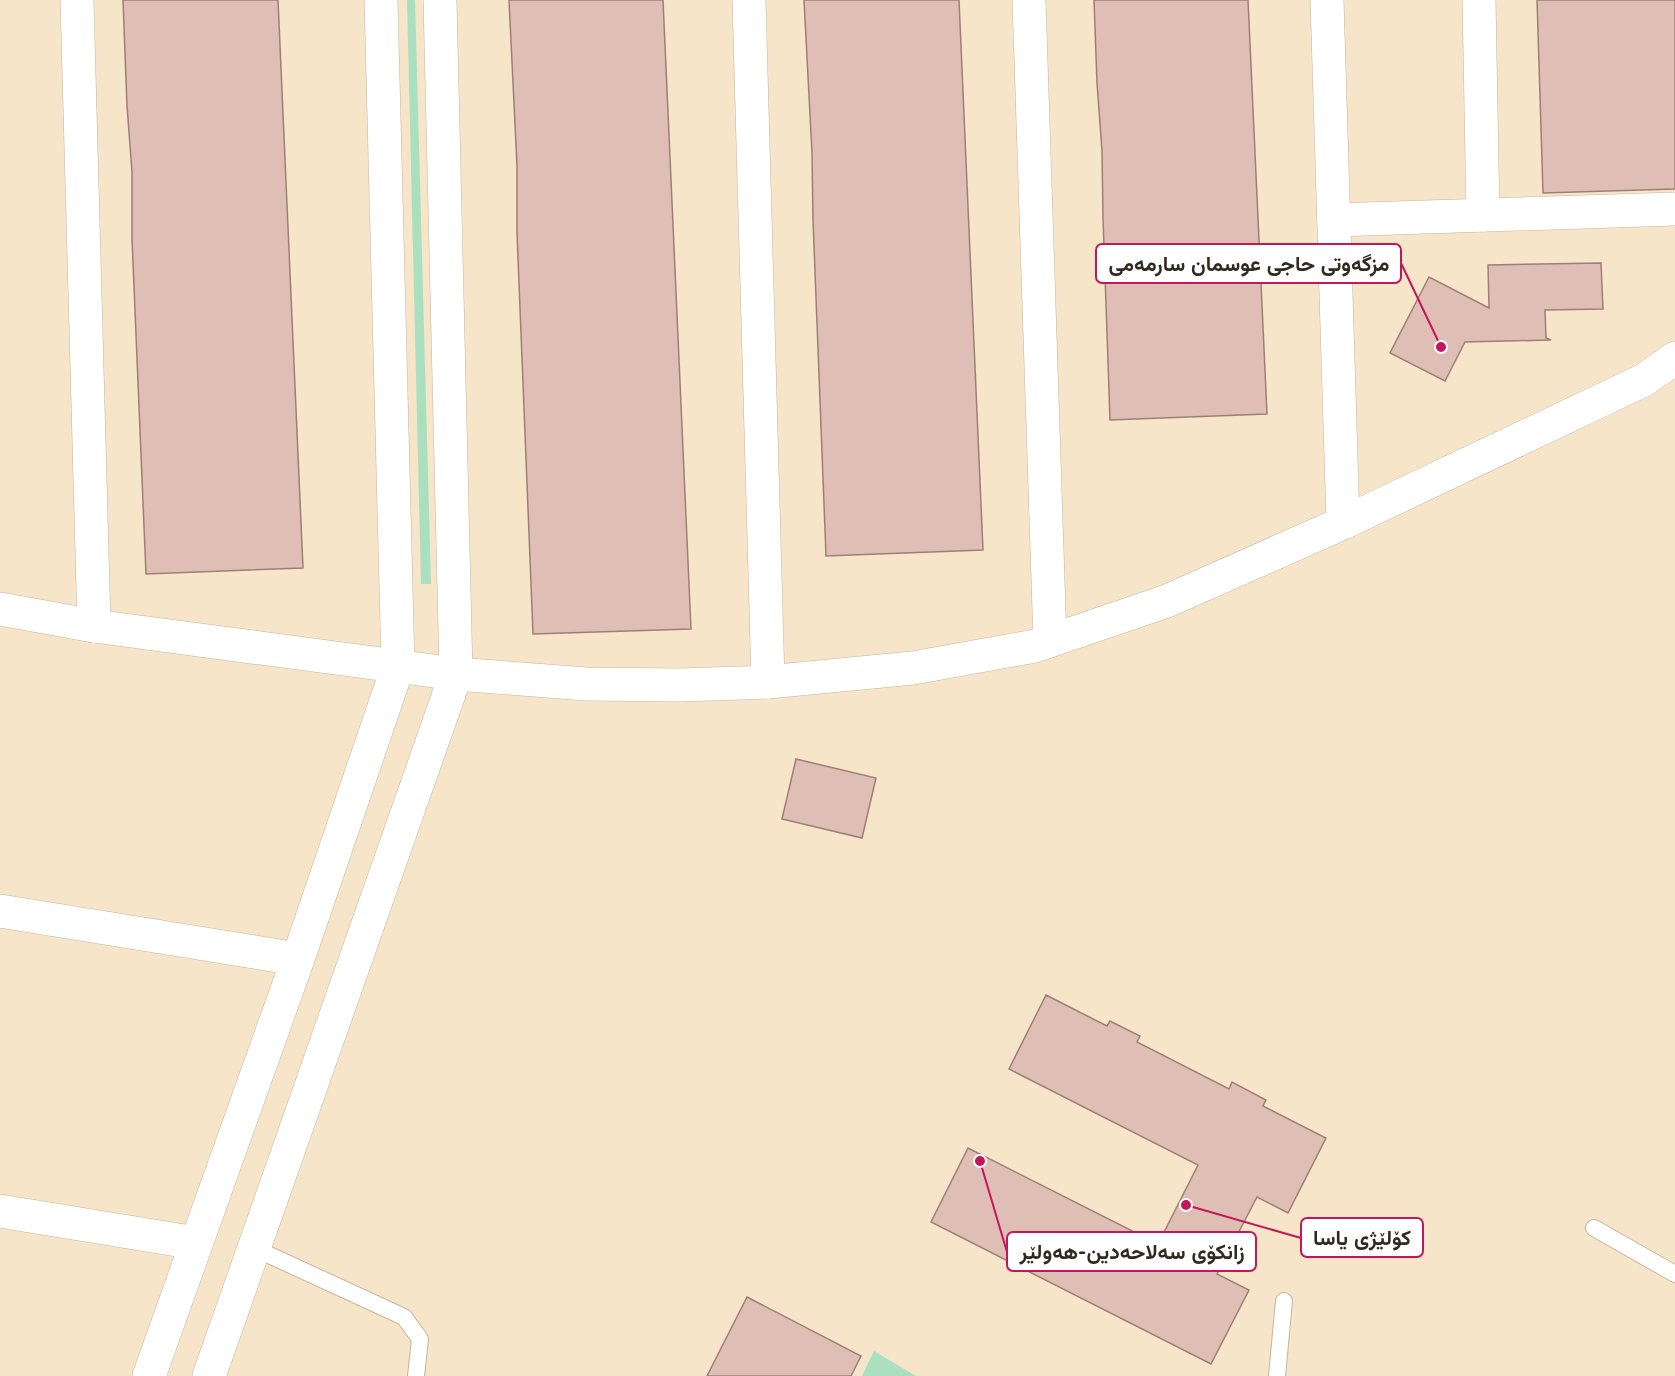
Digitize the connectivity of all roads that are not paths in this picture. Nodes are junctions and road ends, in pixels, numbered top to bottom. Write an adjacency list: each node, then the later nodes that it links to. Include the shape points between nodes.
1 (78, 0): 14 (street)
2 (381, 0): 16 (street)
3 (440, 0): 17 (street)
4 (749, 0): 18 (street)
5 (1029, 0): 15 (street)
6 (1327, 0): 10 (street)
7 (1479, 0): 9 (street)
8 (1675, 209): 9 (street)
9 (1483, 215): 10 (street)
10 (1334, 220): 12 (street)
11 (1675, 358): 12 (street, via 1644,380)
12 (1343, 523): 15 (street, via 1167,601)
13 (0, 609): 14 (street)
14 (94, 627): 16 (street)
15 (1050, 641): 18 (street, via 913,668)
16 (398, 666): 17 (street); 20 (street)
17 (456, 674): 18 (street, via 586,684); 24 (street)
18 (768, 682)
19 (0, 911): 20 (street)
20 (298, 959): 23 (street)
21 (0, 1211): 23 (street)
22 (1594, 1228): 25 (lane)
23 (196, 1243): 27 (street)
24 (254, 1248): 28 (street); 29 (lane, via 404,1317 420,1339)
25 (1675, 1274)
26 (1284, 1301): 30 (lane)
27 (149, 1376)
28 (209, 1376)
29 (416, 1376)
30 (1277, 1376)

